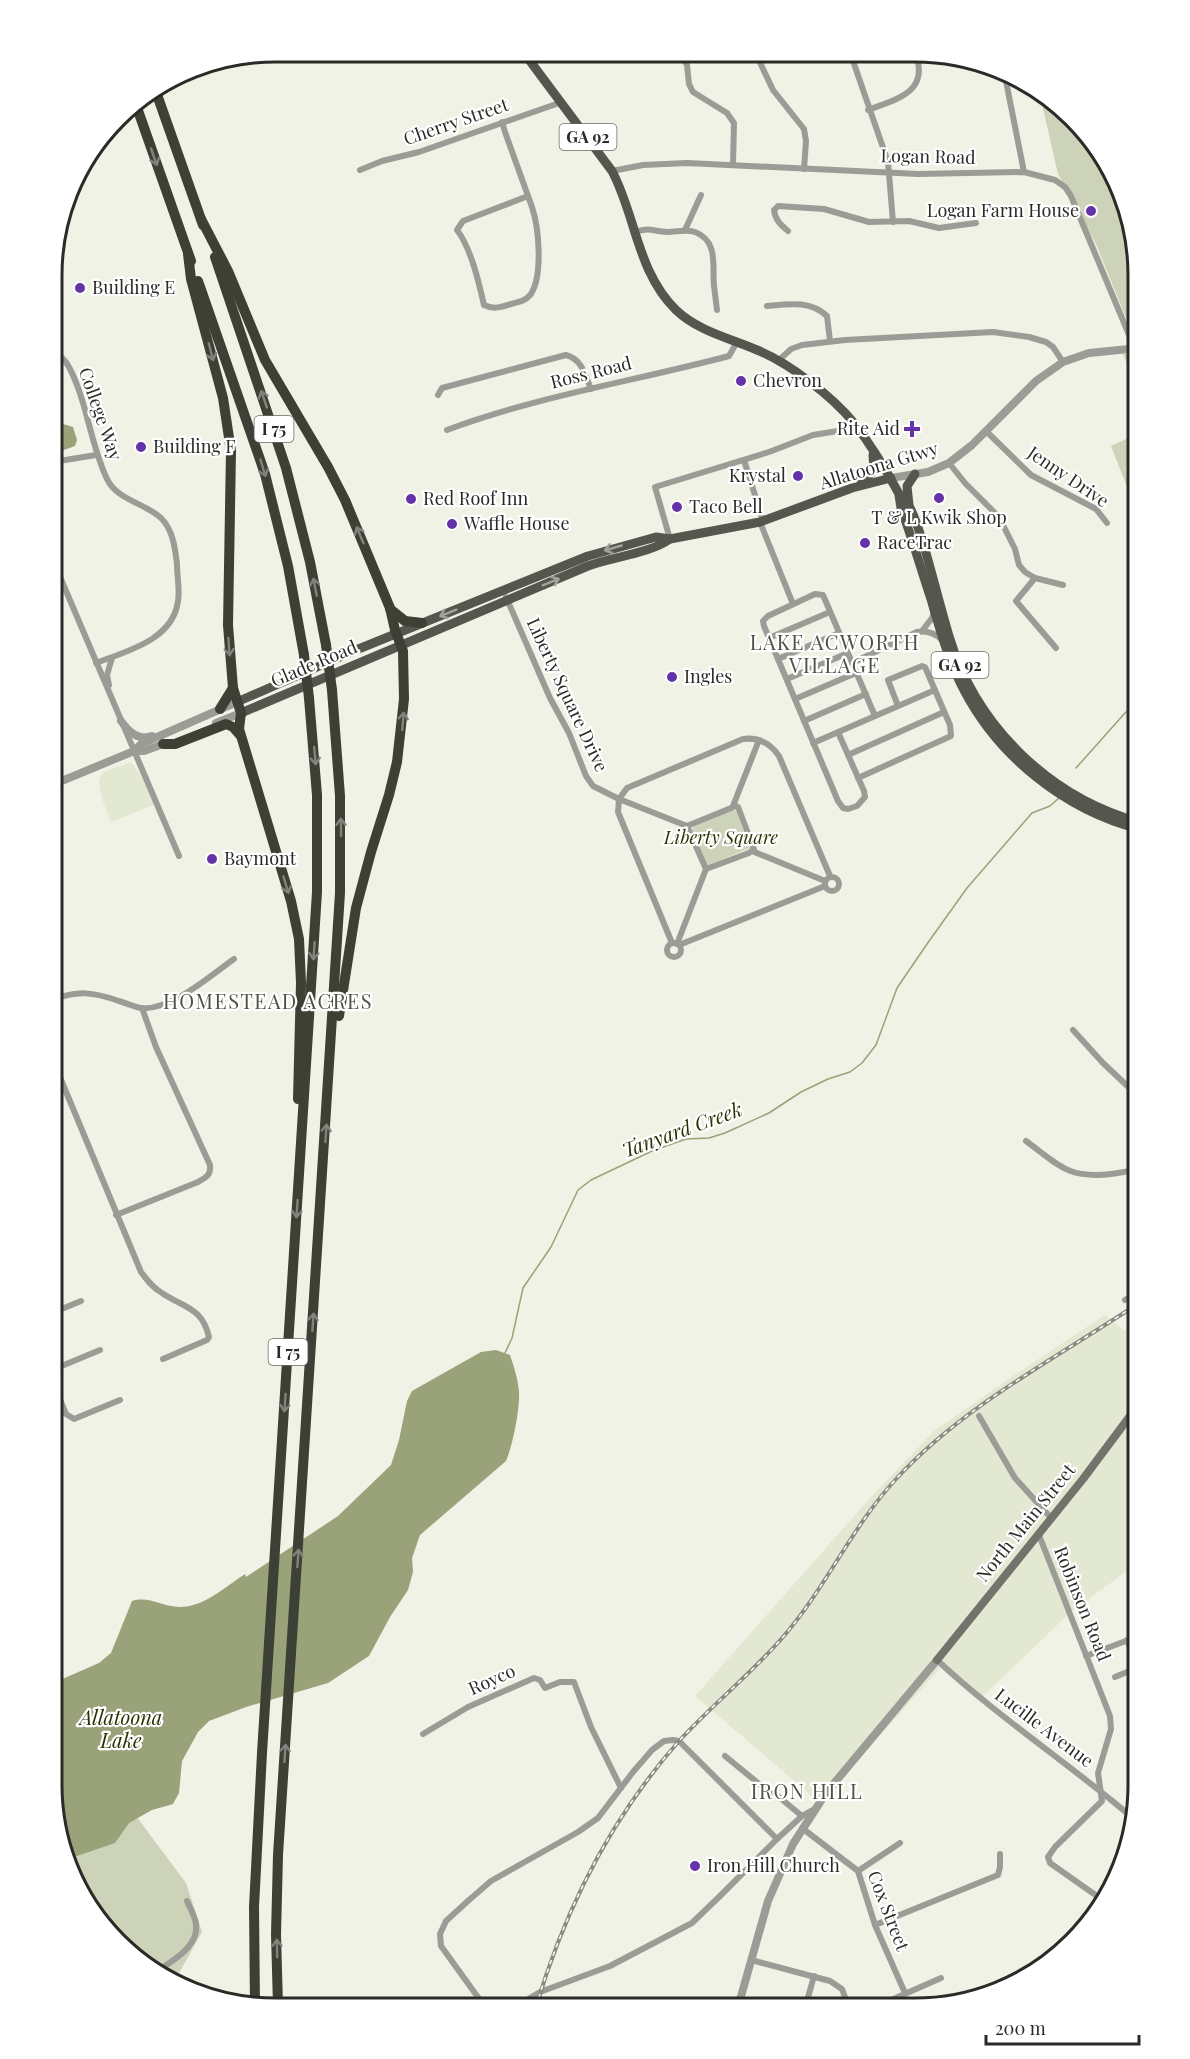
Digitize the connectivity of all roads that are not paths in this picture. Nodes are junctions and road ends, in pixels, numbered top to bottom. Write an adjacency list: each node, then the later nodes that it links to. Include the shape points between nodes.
1 (532, 62): 8 (main road, GA 92)
2 (685, 62): 12 (street, via 689,84 696,95 726,113 734,123)
3 (760, 62): 13 (street, via 773,90 804,129)
4 (853, 62): 9 (street)
5 (917, 62): 9 (street, via 918,80 913,88)
6 (1006, 83): 17 (street)
7 (158, 96): 20 (highway, I 75)
8 (562, 102): 11 (street, Cherry Street); 15 (main road, GA 92)
9 (868, 110): 16 (street)
10 (138, 111): 26 (highway, I 75, one-way to 26)
11 (502, 122): 14 (street, Cherry Street); 19 (street)
12 (733, 165): 13 (street, Logan Road); 15 (street, Logan Road, via 671,163)
13 (804, 169): 16 (street, Logan Road)
14 (360, 170)
15 (612, 171): 25 (main road, GA 92)
16 (889, 171): 17 (street, Logan Road); 21 (street)
17 (1024, 172): 29 (street, Logan Road, via 1055,180 1071,196)
18 (701, 195): 23 (street)
19 (528, 196): 19 (street, via 539,238 533,289 524,300 495,309 484,306 457,230 463,221)
20 (201, 219): 62 (highway, one-way to 20, via 345,500 265,360 228,271); 116 (highway, I 75, one-way to 20, bridge, via 341,850 326,645 286,468)
21 (893, 222): 22 (street, via 909,221 939,228); 24 (street, via 869,222 824,209 778,206 774,210 776,217)
22 (975, 223)
23 (686, 230): 25 (street, via 665,232 650,228); 28 (street, via 700,234 710,245)
24 (788, 231)
25 (635, 232): 31 (main road, GA 92, via 652,279 676,309 689,321)
26 (188, 254): 79 (highway, one-way to 79, via 223,398 231,451 228,605); 120 (highway, I 75, one-way to 120, bridge, via 265,474 288,566 304,655 316,777 317,882)
27 (767, 306): 30 (street, via 810,305 821,310 827,316)
28 (717, 310)
29 (1128, 332)
30 (830, 341): 34 (street, via 796,346); 35 (street, via 993,332 1046,342)
31 (737, 342): 34 (main road, GA 92); 36 (street, Ross Road, via 729,356)
32 (1128, 350): 35 (street, Allatoona Gtwy, via 1089,353)
33 (62, 359): 42 (street, College Way, via 69,365 78,389)
34 (778, 361): 38 (main road, GA 92, via 817,389)
35 (1063, 362): 40 (street, Allatoona Gtwy, via 1036,381)
36 (591, 388): 37 (street, via 580,363 566,355 442,388); 39 (street, Ross Road)
37 (438, 395)
38 (853, 423): 41 (main road, GA 92); 44 (street)
39 (447, 430)
40 (986, 431): 46 (street, Allatoona Gtwy); 54 (street, Jenny Drive, via 1031,474 1096,509)
41 (870, 447): 49 (main road, GA 92); 50 (main road, via 874,470)
42 (96, 455): 43 (street); 47 (street, College Way)
43 (84, 457): 45 (street); 47 (street)
44 (744, 460): 53 (street); 55 (street, via 655,487)
45 (62, 461)
46 (949, 463): 48 (street, Allatoona Gtwy); 56 (street, via 999,517 1019,565)
47 (103, 469): 73 (street, College Way, via 108,482 121,496 164,520 172,535 177,563 178,600 174,615 158,636)
48 (915, 474): 49 (street, Allatoona Gtwy); 52 (main road, via 907,486)
49 (891, 478): 50 (main road, Allatoona Gtwy); 51 (main road, GA 92)
50 (856, 487): 53 (main road, Allatoona Gtwy)
51 (899, 494): 52 (main road, GA 92); 63 (main road, GA 92)
52 (909, 505): 98 (main road, GA 92, via 950,639 969,684 1002,734)
53 (762, 522): 55 (main road, Allatoona Gtwy); 61 (street)
54 (1107, 523)
55 (670, 539): 59 (main road, one-way to 59, via 656,537 625,544); 60 (main road, one-way to 55, via 603,560 660,547)
56 (1035, 578): 58 (street); 71 (street, via 1016,601)
57 (62, 582): 75 (street)
58 (1063, 585)
59 (500, 592): 60 (street, Liberty Square Drive); 65 (main road, one-way to 65)
60 (508, 600): 69 (main road); 101 (street, Liberty Square Drive, via 585,776 593,786)
61 (793, 604): 64 (street, via 822,595); 68 (street, via 763,621)
62 (390, 608): 65 (highway, via 405,621); 69 (highway)
63 (934, 610): 66 (street); 70 (main road, GA 92)
64 (830, 612): 67 (street); 68 (street)
65 (422, 623): 69 (main road)
66 (922, 631): 70 (street, via 937,636); 76 (street)
67 (839, 633): 72 (street); 74 (street)
68 (769, 638): 74 (street)
69 (398, 639): 85 (main road, Glade Road); 85 (main road, Glade Road, via 256,693); 116 (highway, one-way to 69, via 356,908 394,779 400,742 404,699 403,651)
70 (945, 644): 98 (main road, via 964,690 984,722 1008,751)
71 (1056, 648)
72 (848, 652): 76 (street); 78 (street)
73 (112, 657): 75 (street, College Way); 83 (street, via 106,675)
74 (778, 659): 78 (street)
75 (96, 663): 83 (street)
76 (852, 663): 77 (street)
77 (856, 673): 81 (street); 82 (street)
78 (787, 679): 82 (street)
79 (232, 688): 85 (highway); 86 (highway)
80 (935, 690): 84 (street); 84 (street, via 922,666 888,680); 87 (street)
81 (866, 694): 88 (street); 90 (street)
82 (795, 699): 90 (street)
83 (112, 701): 89 (street)
84 (898, 706): 88 (street)
85 (239, 707): 86 (street); 92 (highway); 95 (street)
86 (214, 711): 89 (street, via 144,738); 96 (street, via 141,744)
87 (944, 712): 97 (street); 99 (street, via 951,736)
88 (875, 716): 91 (street)
89 (120, 721): 96 (street)
90 (804, 721): 94 (street)
91 (838, 732): 94 (street); 97 (street)
92 (240, 735): 95 (highway, via 226,724 175,744); 120 (highway, one-way to 120, via 299,939)
93 (759, 740): 101 (street, Liberty Square Drive, via 744,739 627,788); 102 (street); 110 (street, via 779,756)
94 (813, 743): 99 (street, via 843,808 857,806 865,798)
95 (163, 744): 96 (street)
96 (134, 751): 100 (street); 108 (street)
97 (848, 754): 99 (street)
98 (1038, 774): 103 (main road, GA 92)
99 (858, 778)
100 (62, 781)
101 (620, 799): 105 (street); 111 (street, via 618,812)
102 (733, 806): 105 (street); 107 (street, via 738,807 754,846)
103 (1090, 807): 104 (main road, GA 92); 106 (main road)
104 (1128, 819)
105 (687, 826): 109 (street)
106 (1128, 826)
107 (752, 852): 109 (street); 110 (street)
108 (179, 856)
109 (706, 869): 111 (street)
110 (827, 881): 111 (street)
111 (676, 944)
112 (234, 959): 114 (street, via 180,996)
113 (62, 996): 114 (street, via 82,992)
114 (142, 1008): 122 (street, via 210,1171 198,1182)
115 (1073, 1030): 118 (street)
116 (331, 1053): 162 (highway, I 75, one-way to 116, via 278,1855)
117 (62, 1083): 122 (street)
118 (1128, 1087)
119 (1026, 1141): 121 (street, via 1065,1170 1079,1175)
120 (300, 1168): 161 (highway, I 75, one-way to 161, via 256,1854)
121 (1128, 1170)
122 (116, 1215): 128 (street, via 141,1272 162,1293 191,1308 208,1330 207,1340)
123 (1128, 1298): 124 (street)
124 (1125, 1300)
125 (81, 1301): 126 (street)
126 (62, 1309)
127 (100, 1350): 129 (street)
128 (163, 1359)
129 (62, 1366)
130 (120, 1400): 131 (street, via 74,1419 66,1414)
131 (62, 1404)
132 (979, 1416): 134 (street, via 1015,1478)
133 (1128, 1419): 134 (main road, North Main Street)
134 (1052, 1519): 135 (main road, North Main Street)
135 (1039, 1535): 137 (street, Robinson Road); 138 (main road, North Main Street)
136 (1127, 1640): 137 (street)
137 (1086, 1656): 144 (street, Robinson Road, via 1110,1716 1111,1729 1098,1773)
138 (937, 1660): 144 (street, Lucille Avenue, via 1011,1724); 145 (street)
139 (1128, 1671): 140 (street)
140 (1115, 1677)
141 (423, 1734): 143 (street, Royco, via 468,1707 534,1678 545,1688 574,1682)
142 (725, 1756): 147 (street)
143 (621, 1788): 149 (street, via 652,1750 673,1740 685,1746); 163 (street, via 598,1818 492,1881 446,1921 440,1934 441,1946)
144 (1099, 1789): 146 (street, Lucille Avenue); 153 (street, Robinson Road, via 1102,1801 1048,1857 1050,1863)
145 (815, 1809): 147 (street); 148 (street)
146 (1127, 1813)
147 (802, 1816): 149 (street)
148 (802, 1828): 152 (street, Cox Street); 156 (street, via 775,1882)
149 (777, 1839): 164 (street, via 692,1923 610,1966)
150 (900, 1843): 152 (street)
151 (1000, 1854): 155 (street, via 998,1875)
152 (858, 1871): 155 (street, Cox Street)
153 (1097, 1896)
154 (187, 1901): 157 (street, via 195,1917 195,1934 177,1958)
155 (875, 1925): 160 (street, Cox Street)
156 (751, 1960): 158 (street); 165 (street)
157 (164, 1967)
158 (814, 1976): 166 (street); 167 (street, via 837,1984)
159 (941, 1978): 160 (street)
160 (905, 1993): 168 (street)
161 (255, 1997)
162 (278, 1998)
163 (479, 1998)
164 (530, 1998)
165 (740, 1998)
166 (808, 1998)
167 (845, 1998)
168 (894, 1998)

